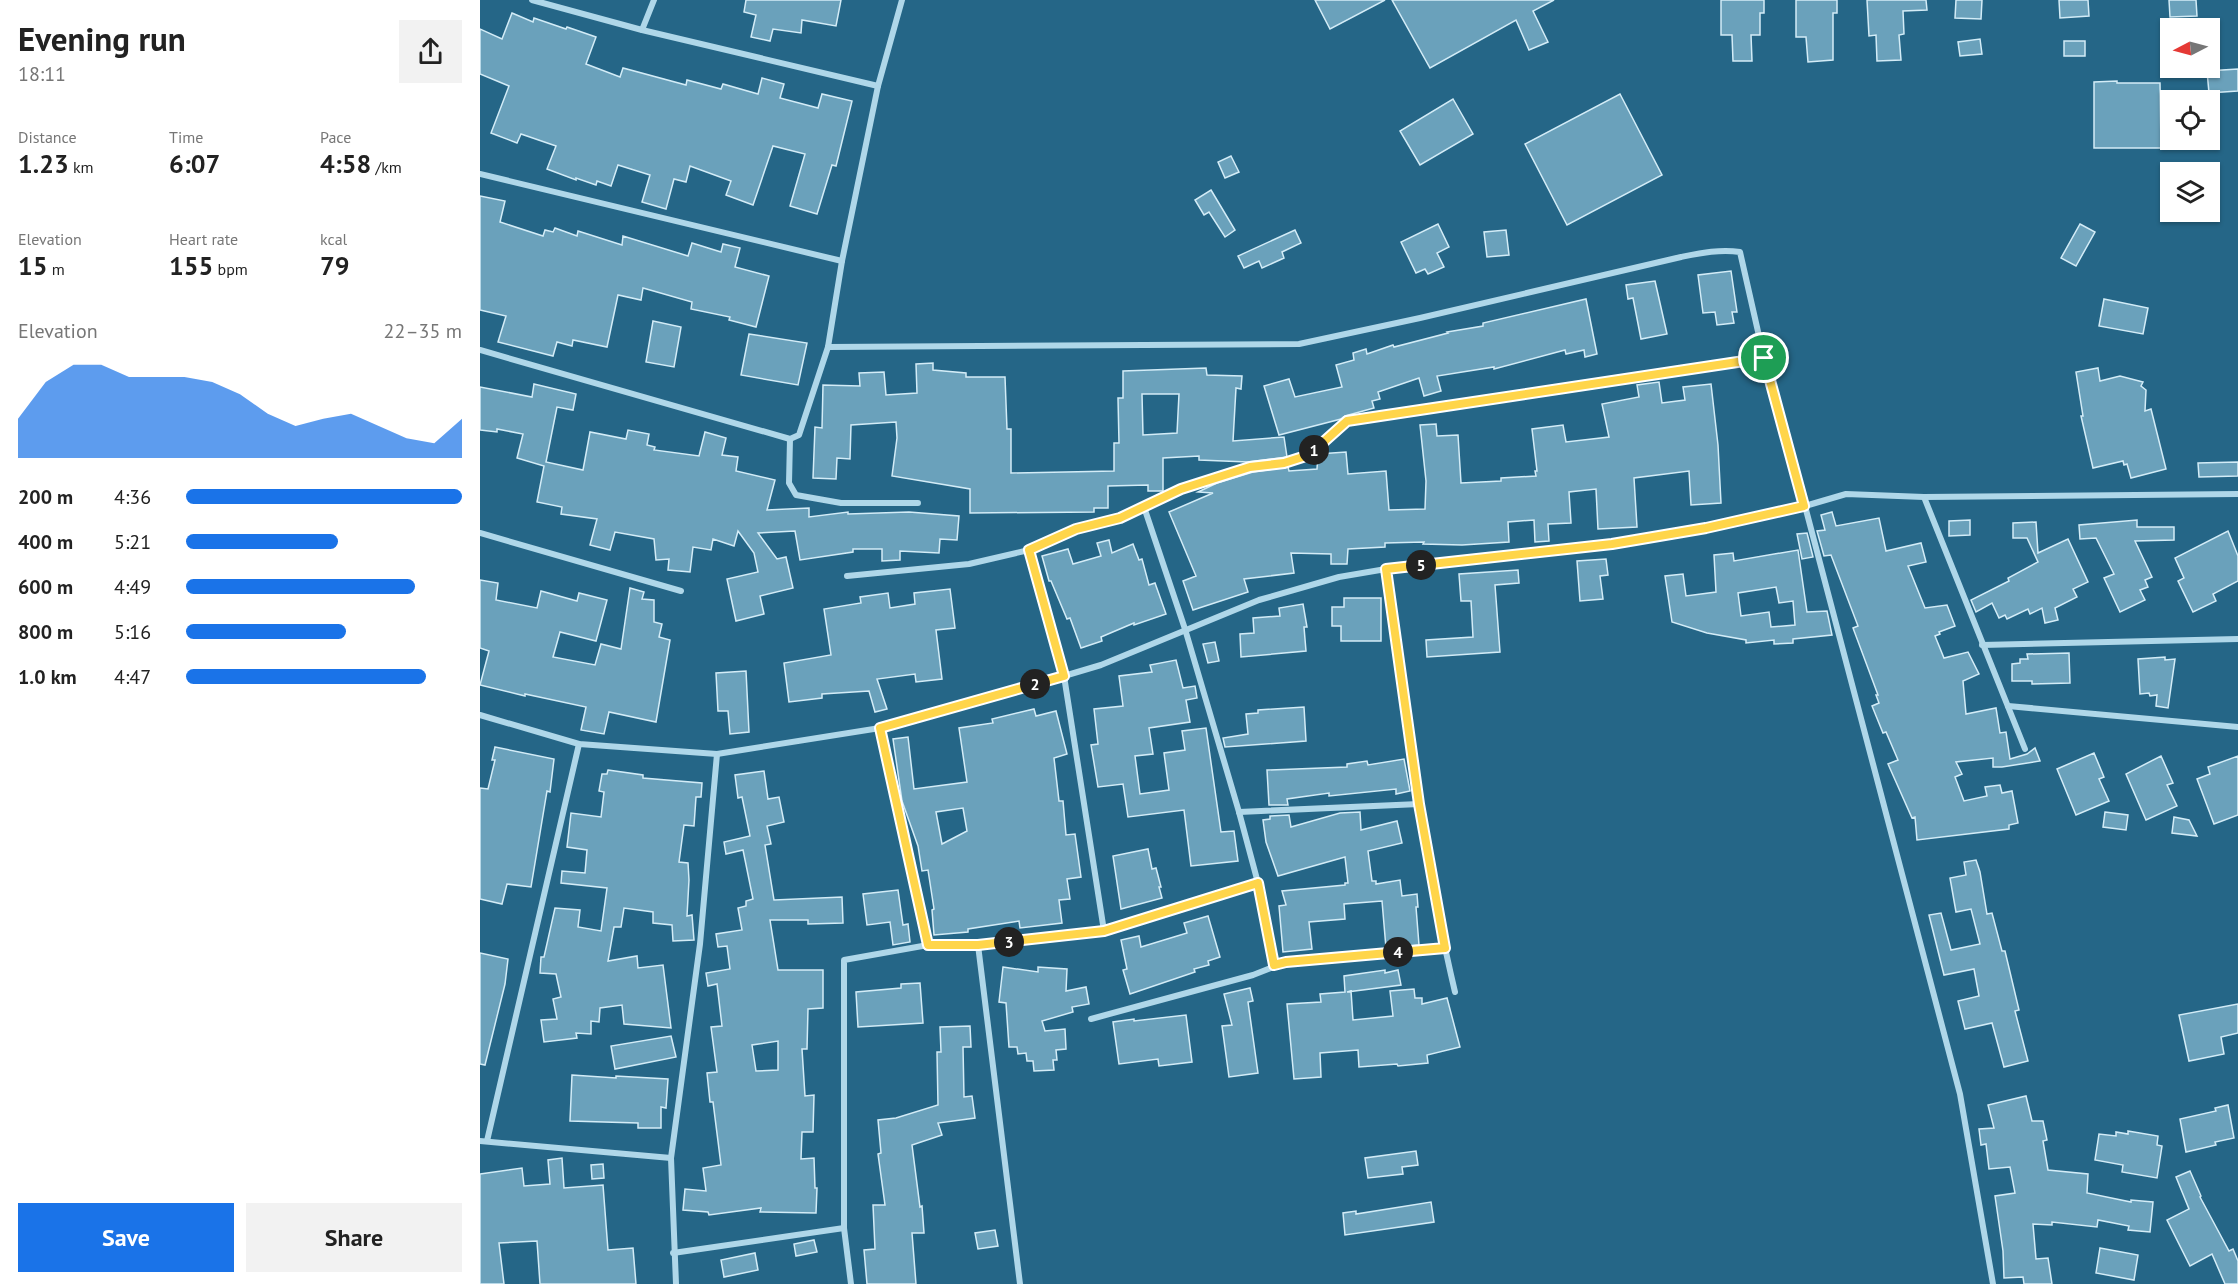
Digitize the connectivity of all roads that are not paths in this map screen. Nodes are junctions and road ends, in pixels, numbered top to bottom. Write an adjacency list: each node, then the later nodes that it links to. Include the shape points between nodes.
1 (532, 0): 4 (street)
2 (654, 0): 4 (street)
3 (902, 0): 5 (street)
4 (642, 30): 5 (street)
5 (878, 86): 7 (street)
6 (480, 174): 7 (street)
7 (842, 261): 8 (street)
8 (828, 347): 10 (street, via 1299,344 1681,257 1729,250 1740,252); 11 (street, via 799,435)
9 (480, 350): 11 (street)
10 (1764, 358): 15 (street); 16 (street, via 1347,421 1309,455 1250,467 1181,489)
11 (790, 439): 14 (street, via 789,483 796,495 841,503)
12 (2238, 494): 13 (street)
13 (1924, 497): 15 (street, via 1846,495); 24 (street)
14 (918, 503)
15 (1804, 506): 19 (street, via 1612,544); 50 (street, via 1960,1094)
16 (1144, 507): 18 (street, via 1120,518 1076,529); 22 (street)
17 (480, 533): 21 (street)
18 (1029, 550): 20 (street, via 969,564); 25 (street)
19 (1386, 569): 22 (street, via 1339,576 1259,600); 33 (street)
20 (847, 576)
21 (681, 591)
22 (1185, 629): 25 (street, via 1101,665); 34 (street)
23 (2238, 639): 24 (street)
24 (1982, 645): 26 (street)
25 (1064, 676): 29 (street); 36 (street)
26 (2008, 706): 28 (street); 31 (street)
27 (480, 716): 30 (street)
28 (2238, 727)
29 (880, 728): 32 (street); 37 (street)
30 (579, 744): 32 (street); 43 (street)
31 (2025, 749)
32 (717, 754): 44 (street, via 700,944)
33 (1419, 804): 34 (street); 39 (street)
34 (1239, 812): 35 (street)
35 (1258, 883): 36 (street); 40 (street)
36 (1104, 931): 38 (street)
37 (928, 945): 38 (street); 45 (street, via 844,960)
38 (978, 945): 49 (street)
39 (1445, 948): 40 (street); 41 (street)
40 (1274, 965): 42 (street, via 1253,975)
41 (1455, 992)
42 (1091, 1019)
43 (483, 1141): 44 (street)
44 (671, 1158): 46 (street)
45 (844, 1228): 46 (street); 48 (street)
46 (673, 1252): 47 (street)
47 (676, 1284)
48 (852, 1284)
49 (1020, 1284)
50 (1993, 1284)

